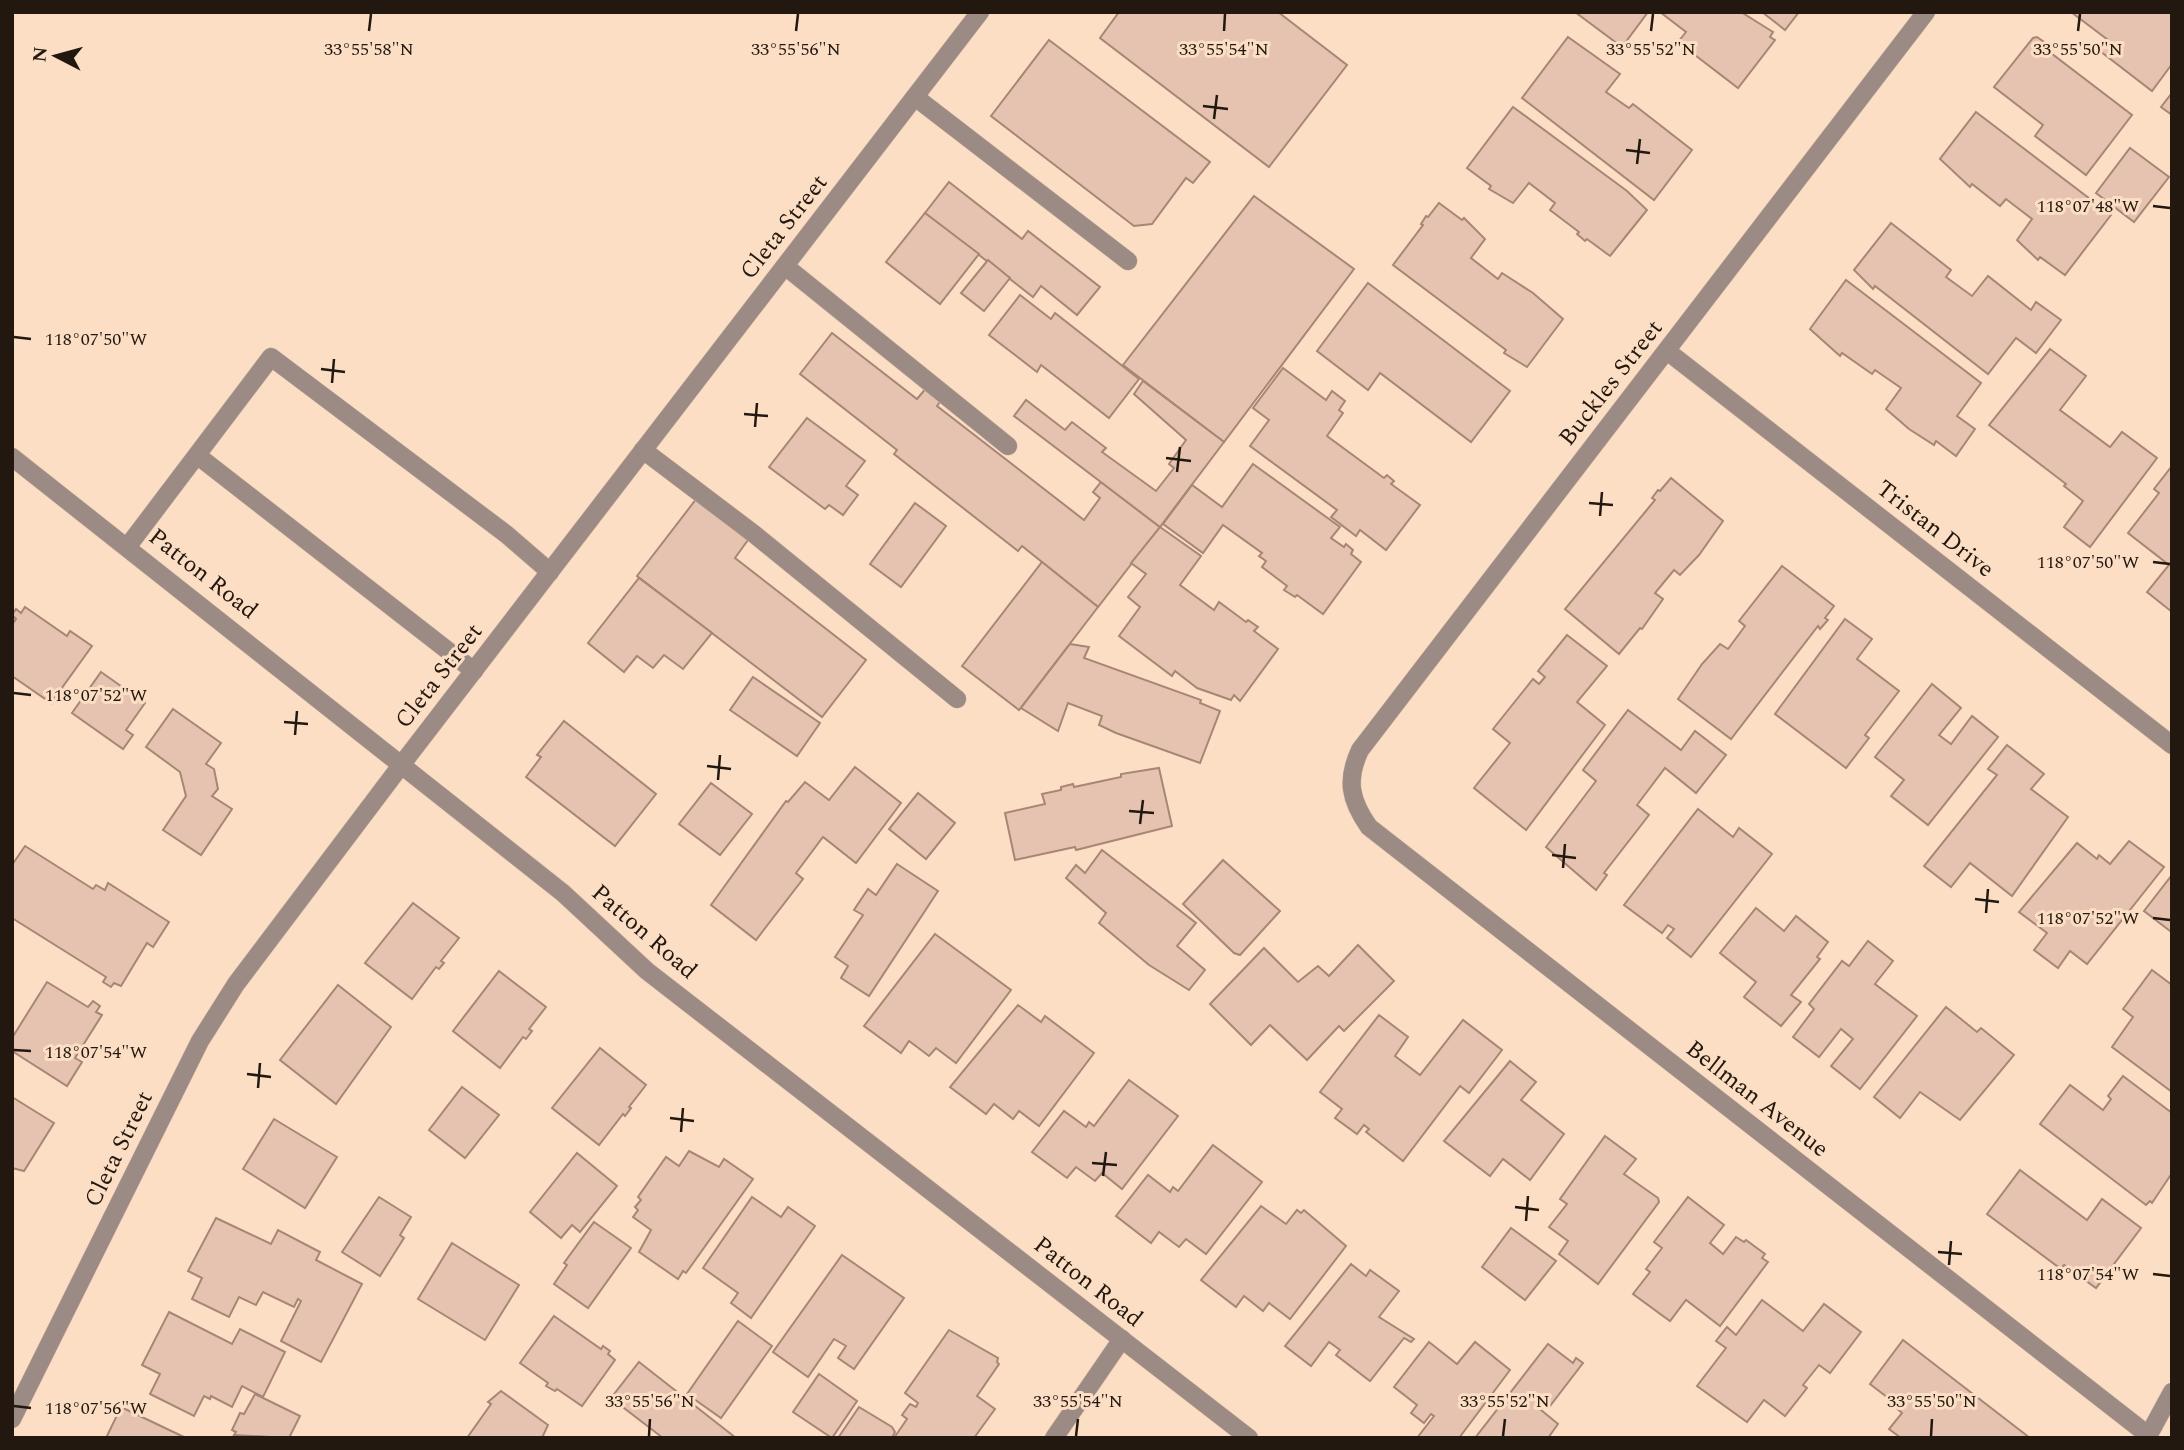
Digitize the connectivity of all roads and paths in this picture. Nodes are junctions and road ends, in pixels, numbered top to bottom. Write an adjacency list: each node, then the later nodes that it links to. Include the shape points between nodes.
1 (980, 12): 3 (street, Cleta Street)
2 (1926, 12): 6 (street, Buckles Street)
3 (915, 97): 4 (street); 5 (street, Cleta Street)
4 (1128, 261)
5 (785, 266): 7 (street); 8 (street, Cleta Street)
6 (1667, 351): 15 (street, Tristan Drive); 17 (street, Buckles Street, via 1360,750 1351,769)
7 (1008, 446)
8 (643, 450): 12 (street, Cleta Street); 14 (street)
9 (198, 456): 11 (street); 12 (street, via 271,358); 13 (street)
10 (12, 457): 11 (street, Patton Road)
11 (128, 546): 16 (street, Patton Road)
12 (550, 572): 13 (street, Cleta Street)
13 (474, 671): 16 (street, Cleta Street)
14 (957, 699)
15 (2172, 745)
16 (402, 764): 18 (street, Patton Road, via 564,893 647,971); 20 (street, Cleta Street, via 236,984 200,1041)
17 (1350, 790): 21 (street, Bellman Avenue, via 1369,827)
18 (1122, 1339): 22 (street); 23 (street, Patton Road)
19 (2172, 1392): 21 (street)
20 (12, 1419)
21 (2147, 1436)
22 (1054, 1438)
23 (1249, 1438)

